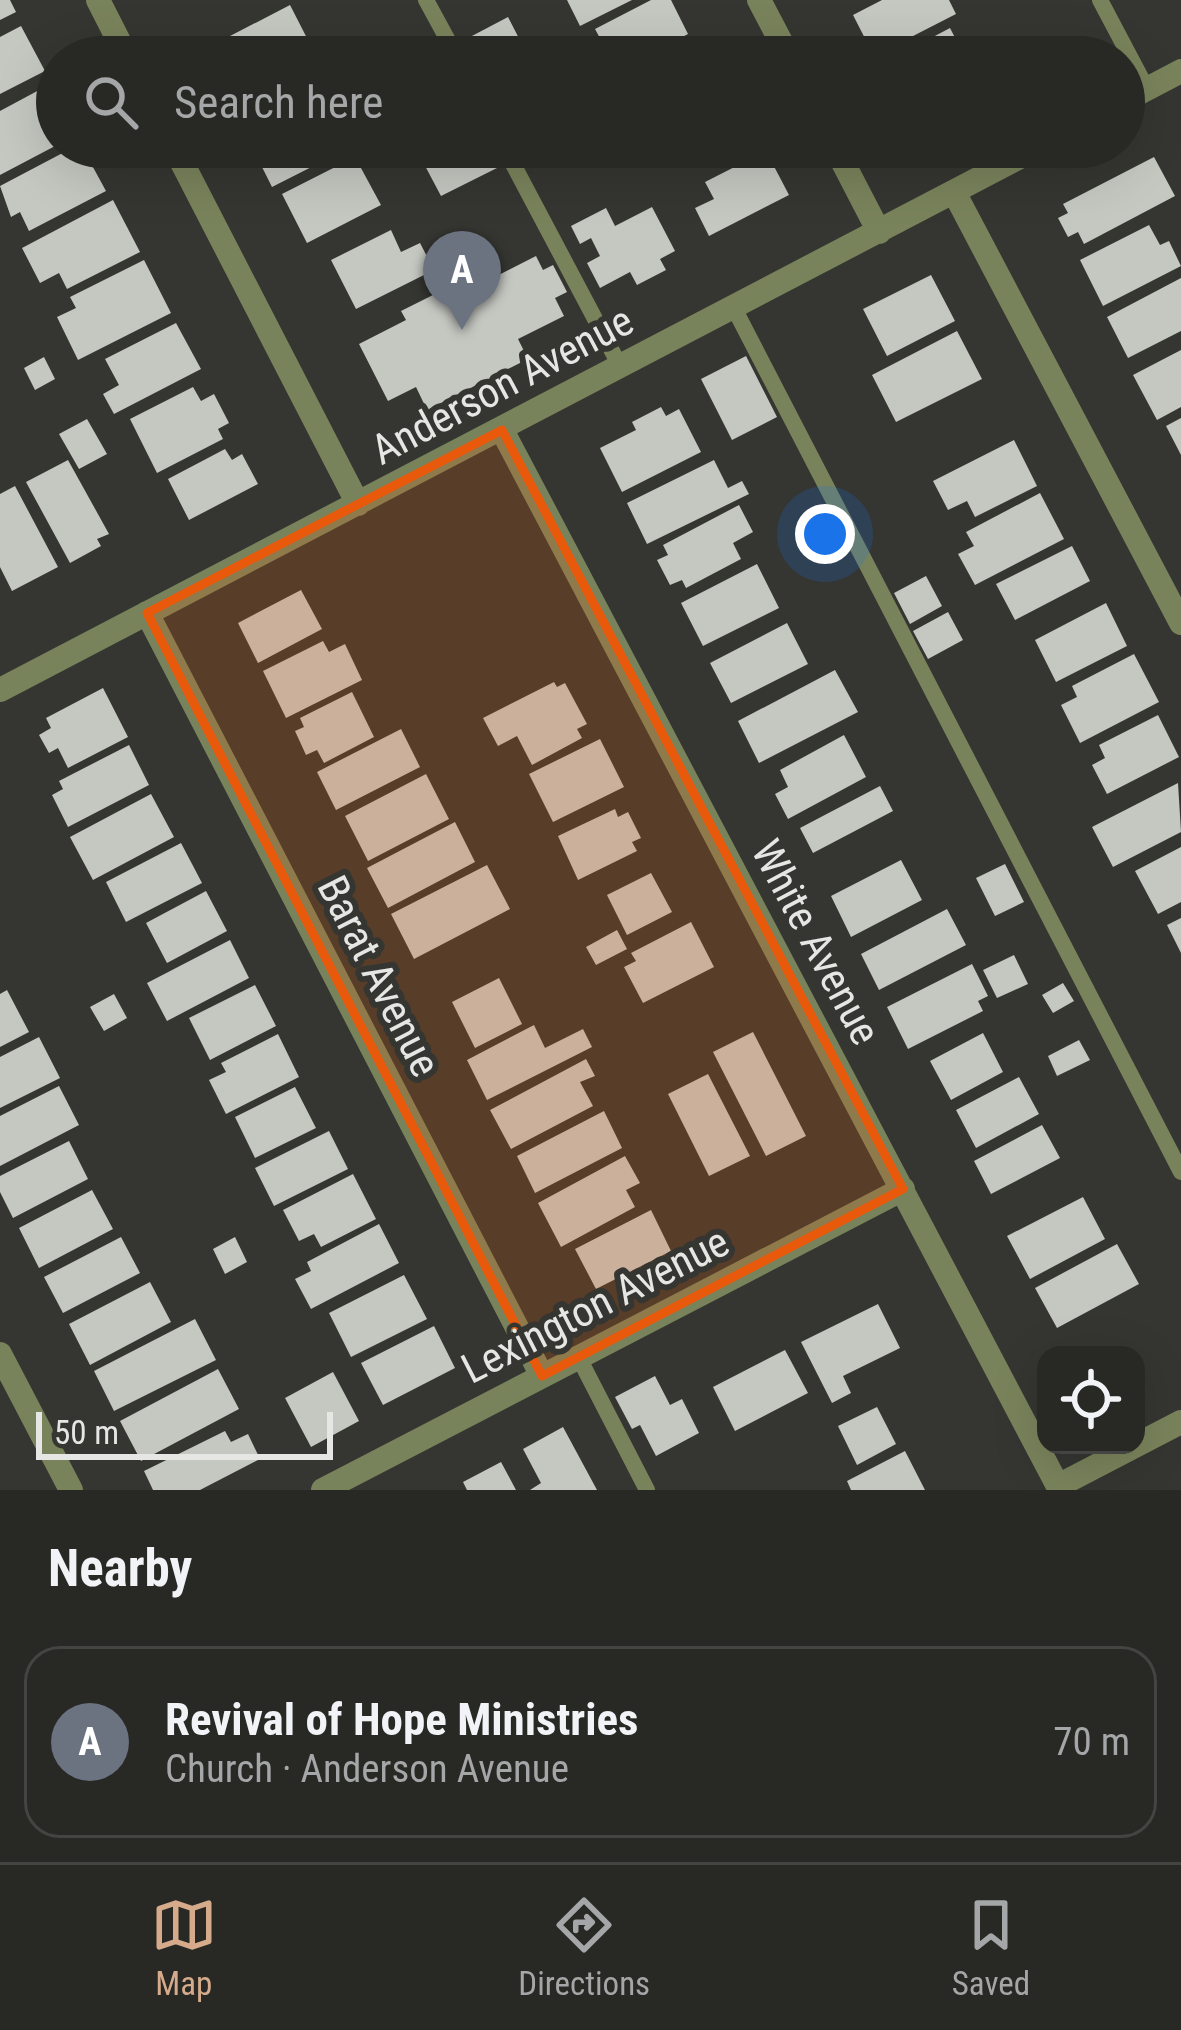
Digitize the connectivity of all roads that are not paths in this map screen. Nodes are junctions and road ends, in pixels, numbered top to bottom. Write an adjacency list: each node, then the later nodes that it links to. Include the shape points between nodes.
1 (98, 0): 5 (street)
2 (427, 0): 6 (lane)
3 (759, 0): 7 (street)
4 (1100, 0): 8 (lane)
5 (116, 36)
6 (446, 36)
7 (778, 36)
8 (1119, 36)
9 (1181, 71): 11 (street)
10 (1145, 83): 11 (lane)
11 (1148, 89): 12 (street)
12 (1145, 90)
13 (185, 168): 22 (street)
14 (515, 168): 20 (lane)
15 (846, 168): 18 (street)
16 (1000, 168): 17 (street, Anderson Avenue)
17 (955, 192): 18 (street, Anderson Avenue); 24 (street)
18 (879, 232): 19 (street, Anderson Avenue)
19 (734, 308): 20 (street, Anderson Avenue); 26 (lane)
20 (621, 368): 21 (street, Anderson Avenue)
21 (502, 430): 22 (street, Anderson Avenue); 27 (street, White Avenue)
22 (358, 504): 23 (street, Anderson Avenue)
23 (147, 613): 25 (street, Anderson Avenue); 30 (street, Barat Avenue)
24 (1181, 623)
25 (0, 690)
26 (1181, 1172)
27 (903, 1189): 29 (street, Lexington Avenue); 32 (street, White Avenue)
28 (0, 1354): 33 (street)
29 (578, 1358): 30 (street, Lexington Avenue); 35 (lane)
30 (542, 1376): 34 (street, Lexington Avenue)
31 (1181, 1422): 32 (street)
32 (1059, 1488)
33 (70, 1490)
34 (323, 1490)
35 (647, 1490)

